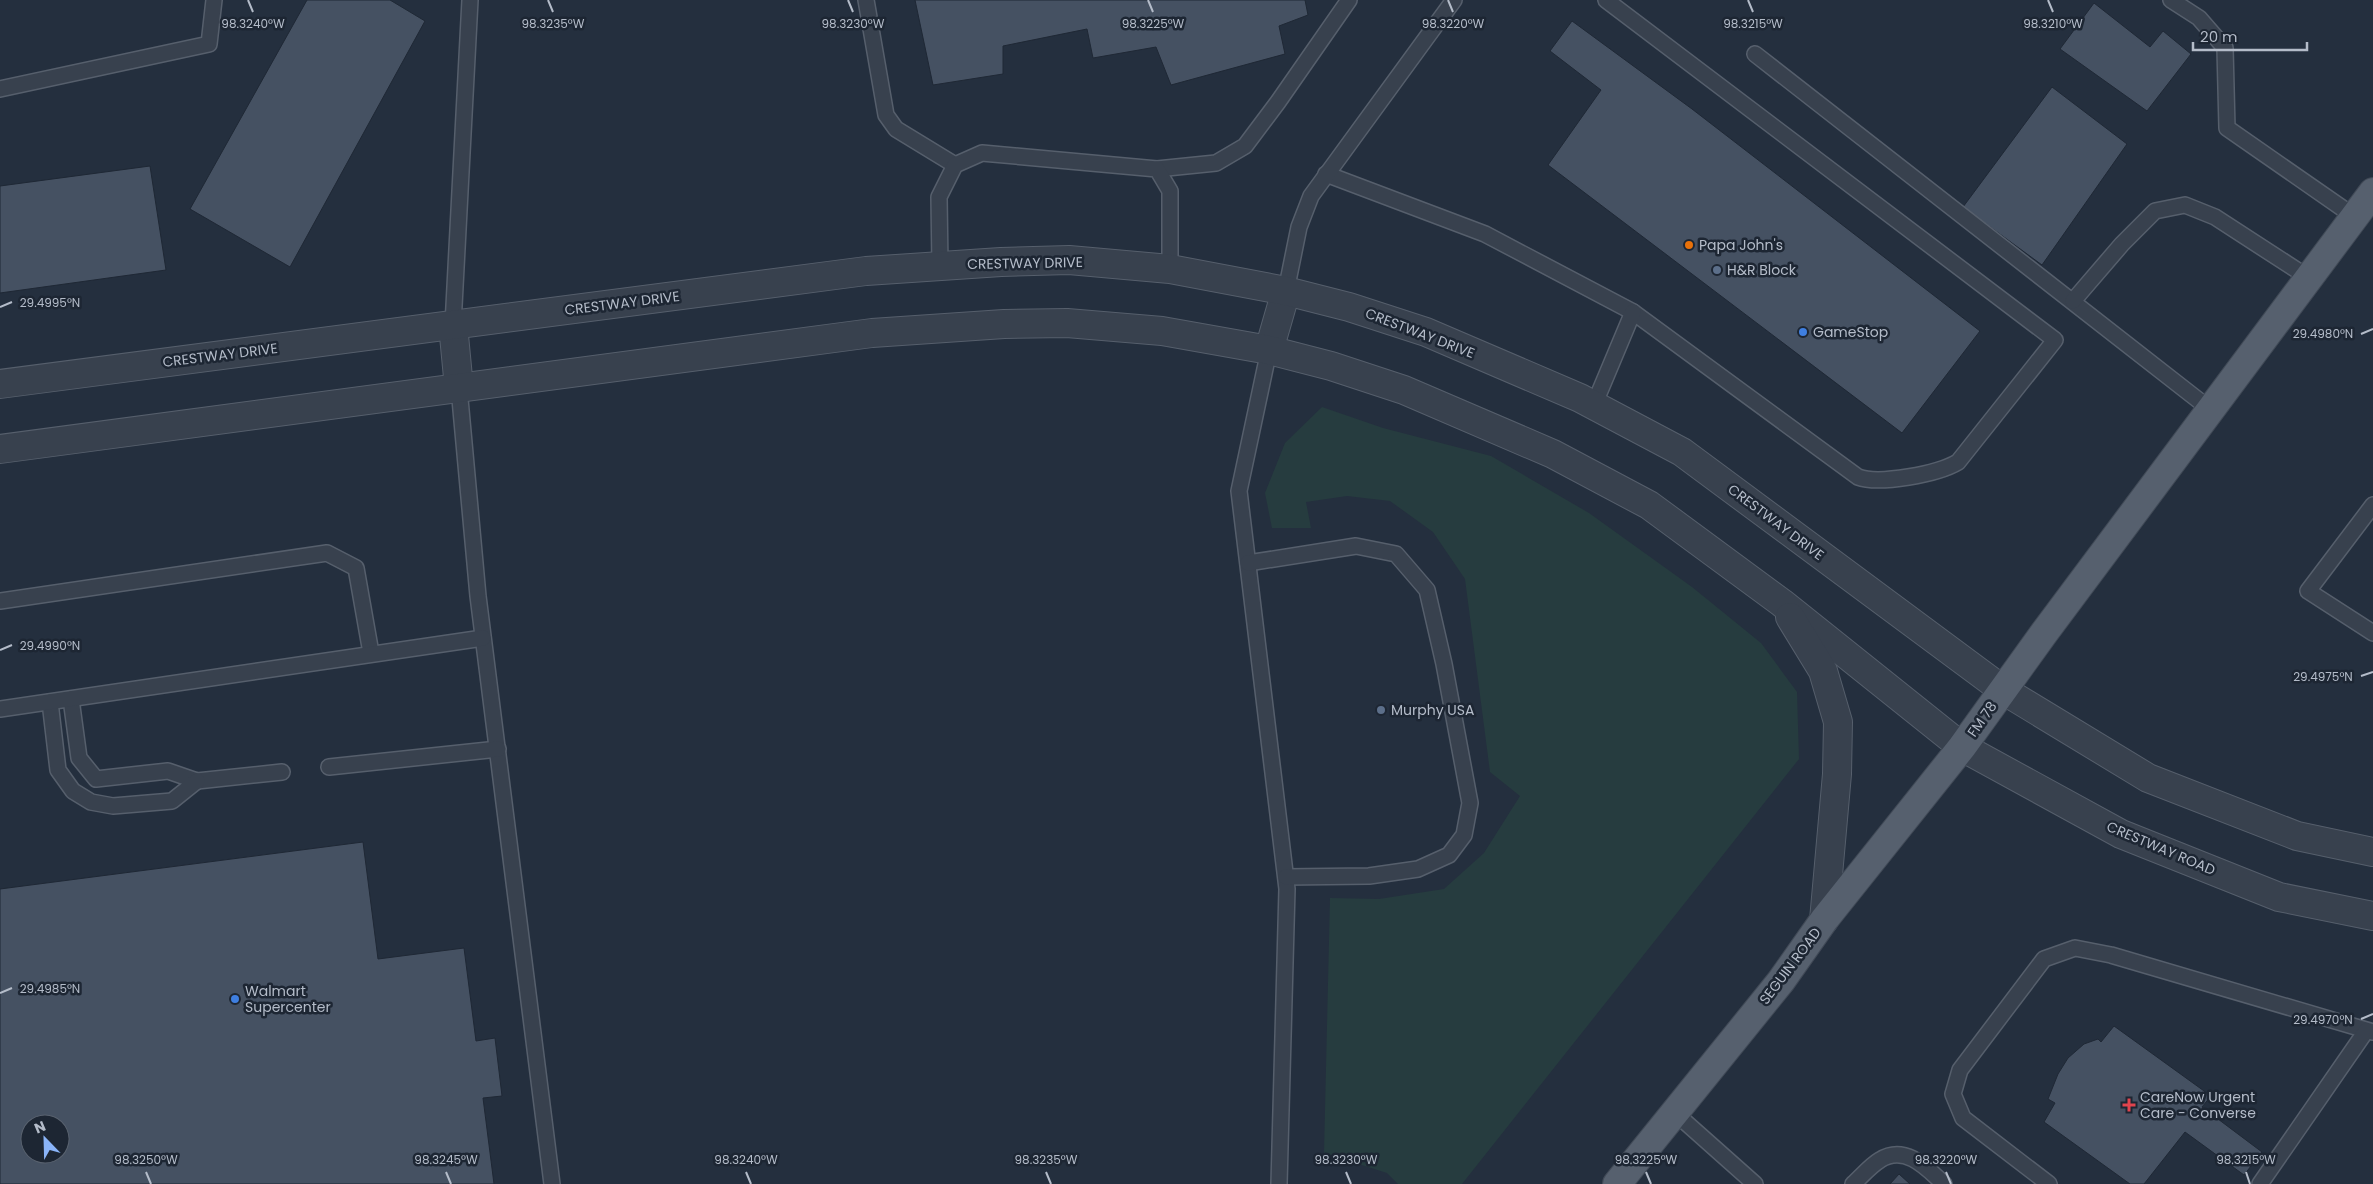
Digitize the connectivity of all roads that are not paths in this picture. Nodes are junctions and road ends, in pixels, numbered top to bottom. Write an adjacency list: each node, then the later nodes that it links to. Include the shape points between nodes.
1 (214, 0): 9 (lane, via 209,44)
2 (470, 0): 21 (lane)
3 (866, 0): 10 (lane, via 886,115 896,129)
4 (1350, 0): 11 (lane, via 1245,146 1216,163)
5 (1454, 0): 12 (lane)
6 (1606, 0): 20 (lane, via 2056,340 1958,462 1941,471 1874,481 1858,477)
7 (2171, 0): 14 (lane, via 2199,18 2225,48 2227,128)
8 (1755, 54): 19 (lane)
9 (0, 89)
10 (955, 165): 11 (lane, via 982,153); 15 (lane, via 940,197)
11 (1157, 169): 16 (lane, via 1170,191)
12 (1326, 174): 18 (lane, via 1304,212); 20 (lane, via 1485,234)
13 (2373, 192): 14 (main road, FM 78)
14 (2355, 217): 17 (main road, FM 78)
15 (940, 266): 16 (street, CRESTWAY DRIVE, via 1069,260); 21 (street, CRESTWAY DRIVE, via 866,271)
16 (1170, 270): 18 (street, CRESTWAY DRIVE)
17 (2309, 278): 19 (lane, via 2215,217 2185,205 2155,211); 26 (main road, FM 78)
18 (1286, 291): 22 (street); 25 (street, CRESTWAY DRIVE, via 1426,332)
19 (2072, 301): 26 (lane)
20 (1633, 312): 25 (lane)
21 (453, 325): 23 (street, CRESTWAY DRIVE); 24 (street)
22 (1269, 350): 24 (street, via 1162,331 1067,323 1004,324 872,333); 29 (lane, via 1239,491); 31 (street, via 1404,390 1553,454 1649,505)
23 (0, 384)
24 (460, 388): 27 (street); 33 (lane)
25 (1594, 405): 35 (street, CRESTWAY DRIVE, via 1682,452)
26 (2211, 410): 35 (main road, FM 78)
27 (0, 449)
28 (2373, 505): 32 (lane, via 2308,591)
29 (1248, 564): 45 (lane); 45 (lane, via 1356,546 1396,554 1427,590 1470,802 1464,835 1449,856 1418,869 1368,876)
30 (0, 601): 34 (lane, via 327,553 356,568)
31 (1782, 603): 39 (street); 47 (street, via 1823,671 1838,722 1837,774)
32 (2373, 634)
33 (483, 638): 34 (lane); 40 (lane)
34 (370, 653): 36 (lane)
35 (2002, 690): 39 (main road, FM 78 / FM 78); 44 (street, via 2148,778 2297,836)
36 (71, 699): 37 (lane); 43 (lane, via 79,758 96,779 168,772)
37 (50, 702): 38 (lane); 43 (lane, via 58,770 72,791 91,802 113,806 172,801)
38 (0, 709)
39 (1962, 747): 46 (street, CRESTWAY ROAD, via 2121,834 2279,897); 47 (main road, SEGUIN ROAD / FM 78)
40 (498, 749): 41 (lane); 50 (lane)
41 (329, 767)
42 (282, 772): 43 (lane)
43 (197, 781)
44 (2373, 852)
45 (1286, 877): 51 (lane)
46 (2373, 916)
47 (1824, 920): 49 (main road, SEGUIN ROAD / FM 78, via 1781,981)
48 (2369, 1032): 56 (lane, via 2112,955 2075,948 2044,958 1960,1070 1953,1094 1964,1118); 57 (lane)
49 (1674, 1112): 52 (main road, SEGUIN ROAD / FM 78); 53 (lane)
50 (552, 1184)
51 (1279, 1184)
52 (1617, 1184)
53 (1755, 1184)
54 (1853, 1184): 55 (lane, via 1879,1160 1905,1156 1919,1161)
55 (1944, 1184)
56 (2049, 1184)
57 (2260, 1184)

